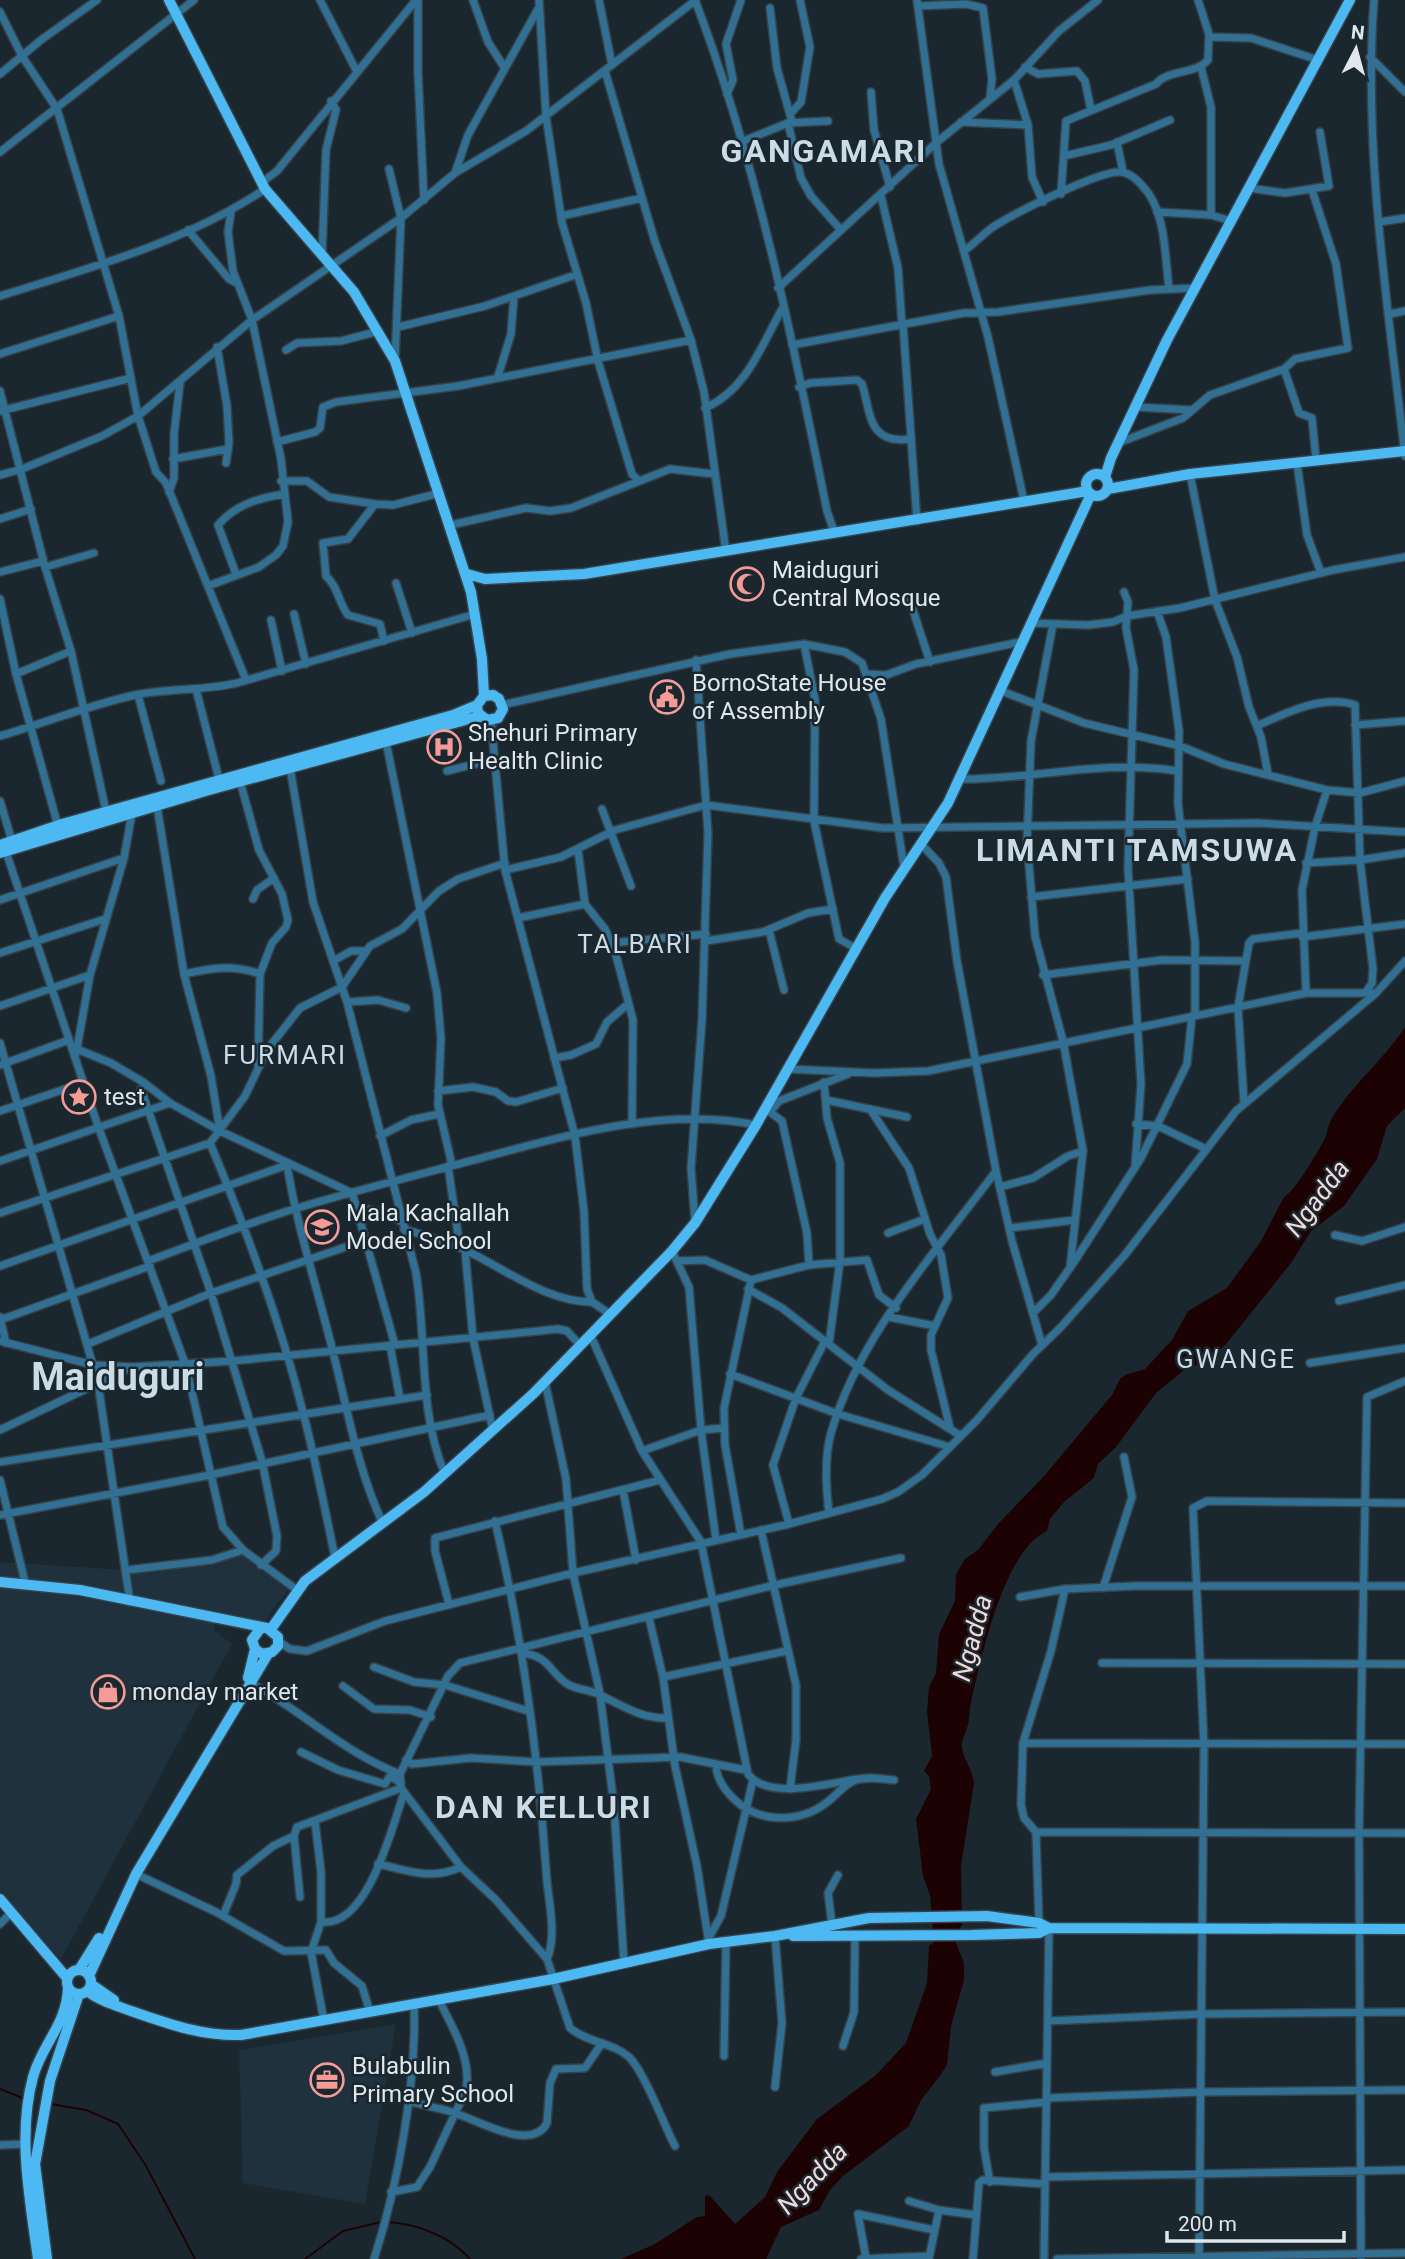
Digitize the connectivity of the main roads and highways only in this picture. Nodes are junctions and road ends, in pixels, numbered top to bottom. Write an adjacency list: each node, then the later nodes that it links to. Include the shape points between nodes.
1 (169, 0): 5 (main road, via 263,186 354,292 395,361)
2 (1350, 0): 4 (main road, via 1195,288)
3 (1405, 453): 4 (main road)
4 (1097, 485): 6 (main road, via 917,521 584,574); 13 (main road, via 934,826 904,867 768,1111 695,1223 545,1382 445,1474 297,1590)
5 (467, 574): 6 (main road); 7 (main road)
6 (485, 579): 7 (main road)
7 (471, 592): 8 (main road)
8 (485, 699): 9 (main road); 9 (main road, via 502,705 500,715); 10 (main road, via 453,715)
9 (486, 718): 10 (main road, via 240,782)
10 (220, 783): 11 (main road, via 157,806); 11 (main road, via 106,811)
11 (4, 847)
12 (0, 1582): 13 (main road, via 25,1582)
13 (266, 1629): 14 (main road, via 252,1640); 15 (main road, via 278,1641)
14 (255, 1648): 15 (main road); 16 (main road)
15 (268, 1654): 16 (main road)
16 (247, 1684): 21 (main road, via 135,1874)
17 (0, 1899): 21 (main road)
18 (1049, 1928): 19 (main road); 20 (main road, via 1039,1933 972,1935); 20 (main road, via 970,1915 903,1915)
19 (1405, 1928)
20 (775, 1936): 21 (main road, via 709,1941 553,1979 262,2033 222,2035 166,2025 110,2004)
21 (79, 1982): 22 (main road, via 34,2074 24,2112); 23 (main road, via 50,2081 34,2164)
22 (38, 2259)
23 (47, 2259)

